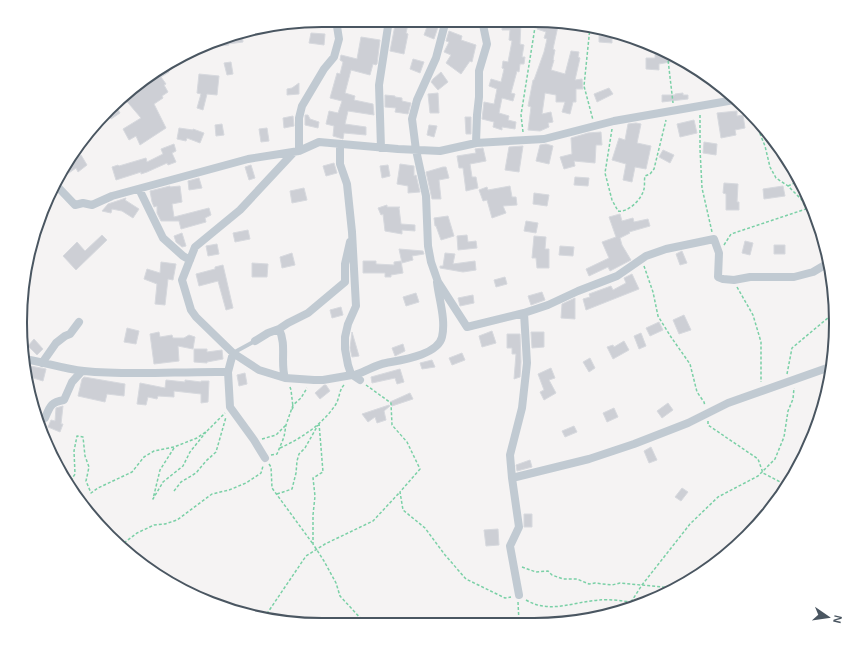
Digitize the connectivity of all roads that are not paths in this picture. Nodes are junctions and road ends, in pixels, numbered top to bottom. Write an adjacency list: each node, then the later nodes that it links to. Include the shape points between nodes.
1 (337, 27): 10 (street, via 339,39 334,57 302,106)
2 (388, 27): 8 (street, via 378,86)
3 (444, 27): 9 (street, via 436,58 417,100 412,119)
4 (483, 27): 6 (street, via 486,44 479,71)
5 (729, 101): 6 (street, via 614,121 544,139)
6 (476, 143): 9 (street, via 440,151)
7 (340, 144): 8 (street); 10 (street, via 319,142); 13 (street, via 340,164 347,184)
8 (381, 148): 9 (street)
9 (416, 150): 16 (street, via 426,196 428,246)
10 (296, 151): 12 (street, via 248,159); 14 (street, via 240,210 195,247)
11 (59, 188): 12 (street, via 75,205 92,205 112,196)
12 (139, 189): 14 (street, via 163,238)
13 (352, 232): 19 (street, via 345,264 346,282 308,313); 27 (street, via 356,306 346,331 345,349 348,365)
14 (190, 260): 21 (street, via 182,280 191,310)
15 (823, 266): 17 (street, via 813,272 794,277 723,279 718,276 719,253 714,239 646,256 617,276)
16 (437, 278): 17 (street, via 467,327); 27 (street, via 443,328 438,344 430,351 369,368)
17 (524, 313): 31 (street, via 527,362 522,408 510,455)
18 (79, 322): 23 (street, via 70,334 56,343)
19 (279, 329): 20 (street); 28 (street, via 284,349 282,369)
20 (255, 341): 21 (lane)
21 (233, 353): 26 (street); 28 (street, via 259,370)
22 (30, 360): 23 (street)
23 (42, 363): 25 (street)
24 (825, 368): 31 (street, via 728,403 688,423 634,444 589,459)
25 (82, 371): 26 (street); 29 (street, via 72,382 64,400 55,402)
26 (228, 372): 30 (street, via 230,408)
27 (356, 376): 28 (street, via 322,380)
28 (285, 378)
29 (43, 418)
30 (265, 458)
31 (512, 478): 32 (street, via 519,527 510,546)
32 (519, 595)

